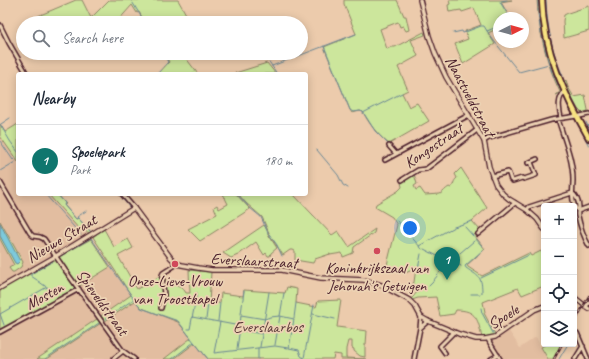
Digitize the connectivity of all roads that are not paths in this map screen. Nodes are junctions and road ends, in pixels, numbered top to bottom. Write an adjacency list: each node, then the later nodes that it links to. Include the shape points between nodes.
1 (420, 0): 9 (street, Naastveldstraat, via 435,53)
2 (542, 0): 7 (main road, via 547,43)
3 (0, 25): 4 (street)
4 (16, 55)
5 (19, 60): 6 (street)
6 (26, 72)
7 (565, 91): 10 (main road); 11 (street, via 559,101)
8 (589, 114): 10 (street)
9 (469, 115): 12 (street, Naastveldstraat); 16 (street)
10 (578, 116): 11 (street); 13 (main road)
11 (560, 119): 14 (street); 24 (street, via 573,170)
12 (477, 130): 14 (street, Naastveldstraat); 21 (street, Kongostraat, via 434,164)
13 (589, 137)
14 (484, 141): 20 (street, Naastveldstraat)
15 (389, 146): 16 (street)
16 (396, 154): 18 (street)
17 (537, 159): 19 (street, via 530,162)
18 (385, 160)
19 (536, 175): 20 (street, via 513,181 508,172); 22 (street)
20 (492, 176): 26 (street, Naastveldstraat, via 503,194)
21 (402, 180)
22 (538, 181)
23 (0, 182): 34 (street, Spieveldstraat, via 30,233 44,239)
24 (572, 193): 29 (street, via 529,207); 30 (street)
25 (124, 196): 28 (street, Everslaarstraat)
26 (515, 203): 29 (street, Naastveldstraat); 32 (street)
27 (589, 207): 30 (street)
28 (134, 208): 34 (street, Nieuwe Straat); 35 (street, Everslaarstraat)
29 (527, 210): 31 (street, Naastveldstraat)
30 (578, 211): 33 (street)
31 (541, 225)
32 (478, 234)
33 (589, 246)
34 (56, 256): 36 (street, Nieuwe Straat); 37 (street, Spieveldstraat)
35 (176, 265): 40 (street, via 162,275 164,295); 43 (street, Everslaarstraat, via 205,269 282,270 321,278 370,281 411,301)
36 (0, 288)
37 (79, 289): 46 (street, Mosten); 51 (street, Spieveldstraat)
38 (577, 299): 42 (street)
39 (589, 302): 42 (street)
40 (161, 308)
41 (541, 308): 49 (street, Spoele)
42 (588, 308)
43 (421, 317): 44 (street, Everslaarstraat); 45 (street)
44 (428, 321): 45 (street); 47 (street, Spoele)
45 (420, 328): 56 (street)
46 (0, 332)
47 (453, 332): 49 (street, Spoele, via 476,339); 52 (street, via 440,346)
48 (577, 333): 50 (street)
49 (488, 339): 53 (street)
50 (583, 346): 59 (street); 60 (street)
51 (123, 351): 54 (street); 55 (street, Spieveldstraat)
52 (445, 353)
53 (498, 355): 57 (street); 58 (street)
54 (113, 359)
55 (134, 359)
56 (414, 359)
57 (491, 359)
58 (500, 359)
59 (575, 359)
60 (588, 359)

